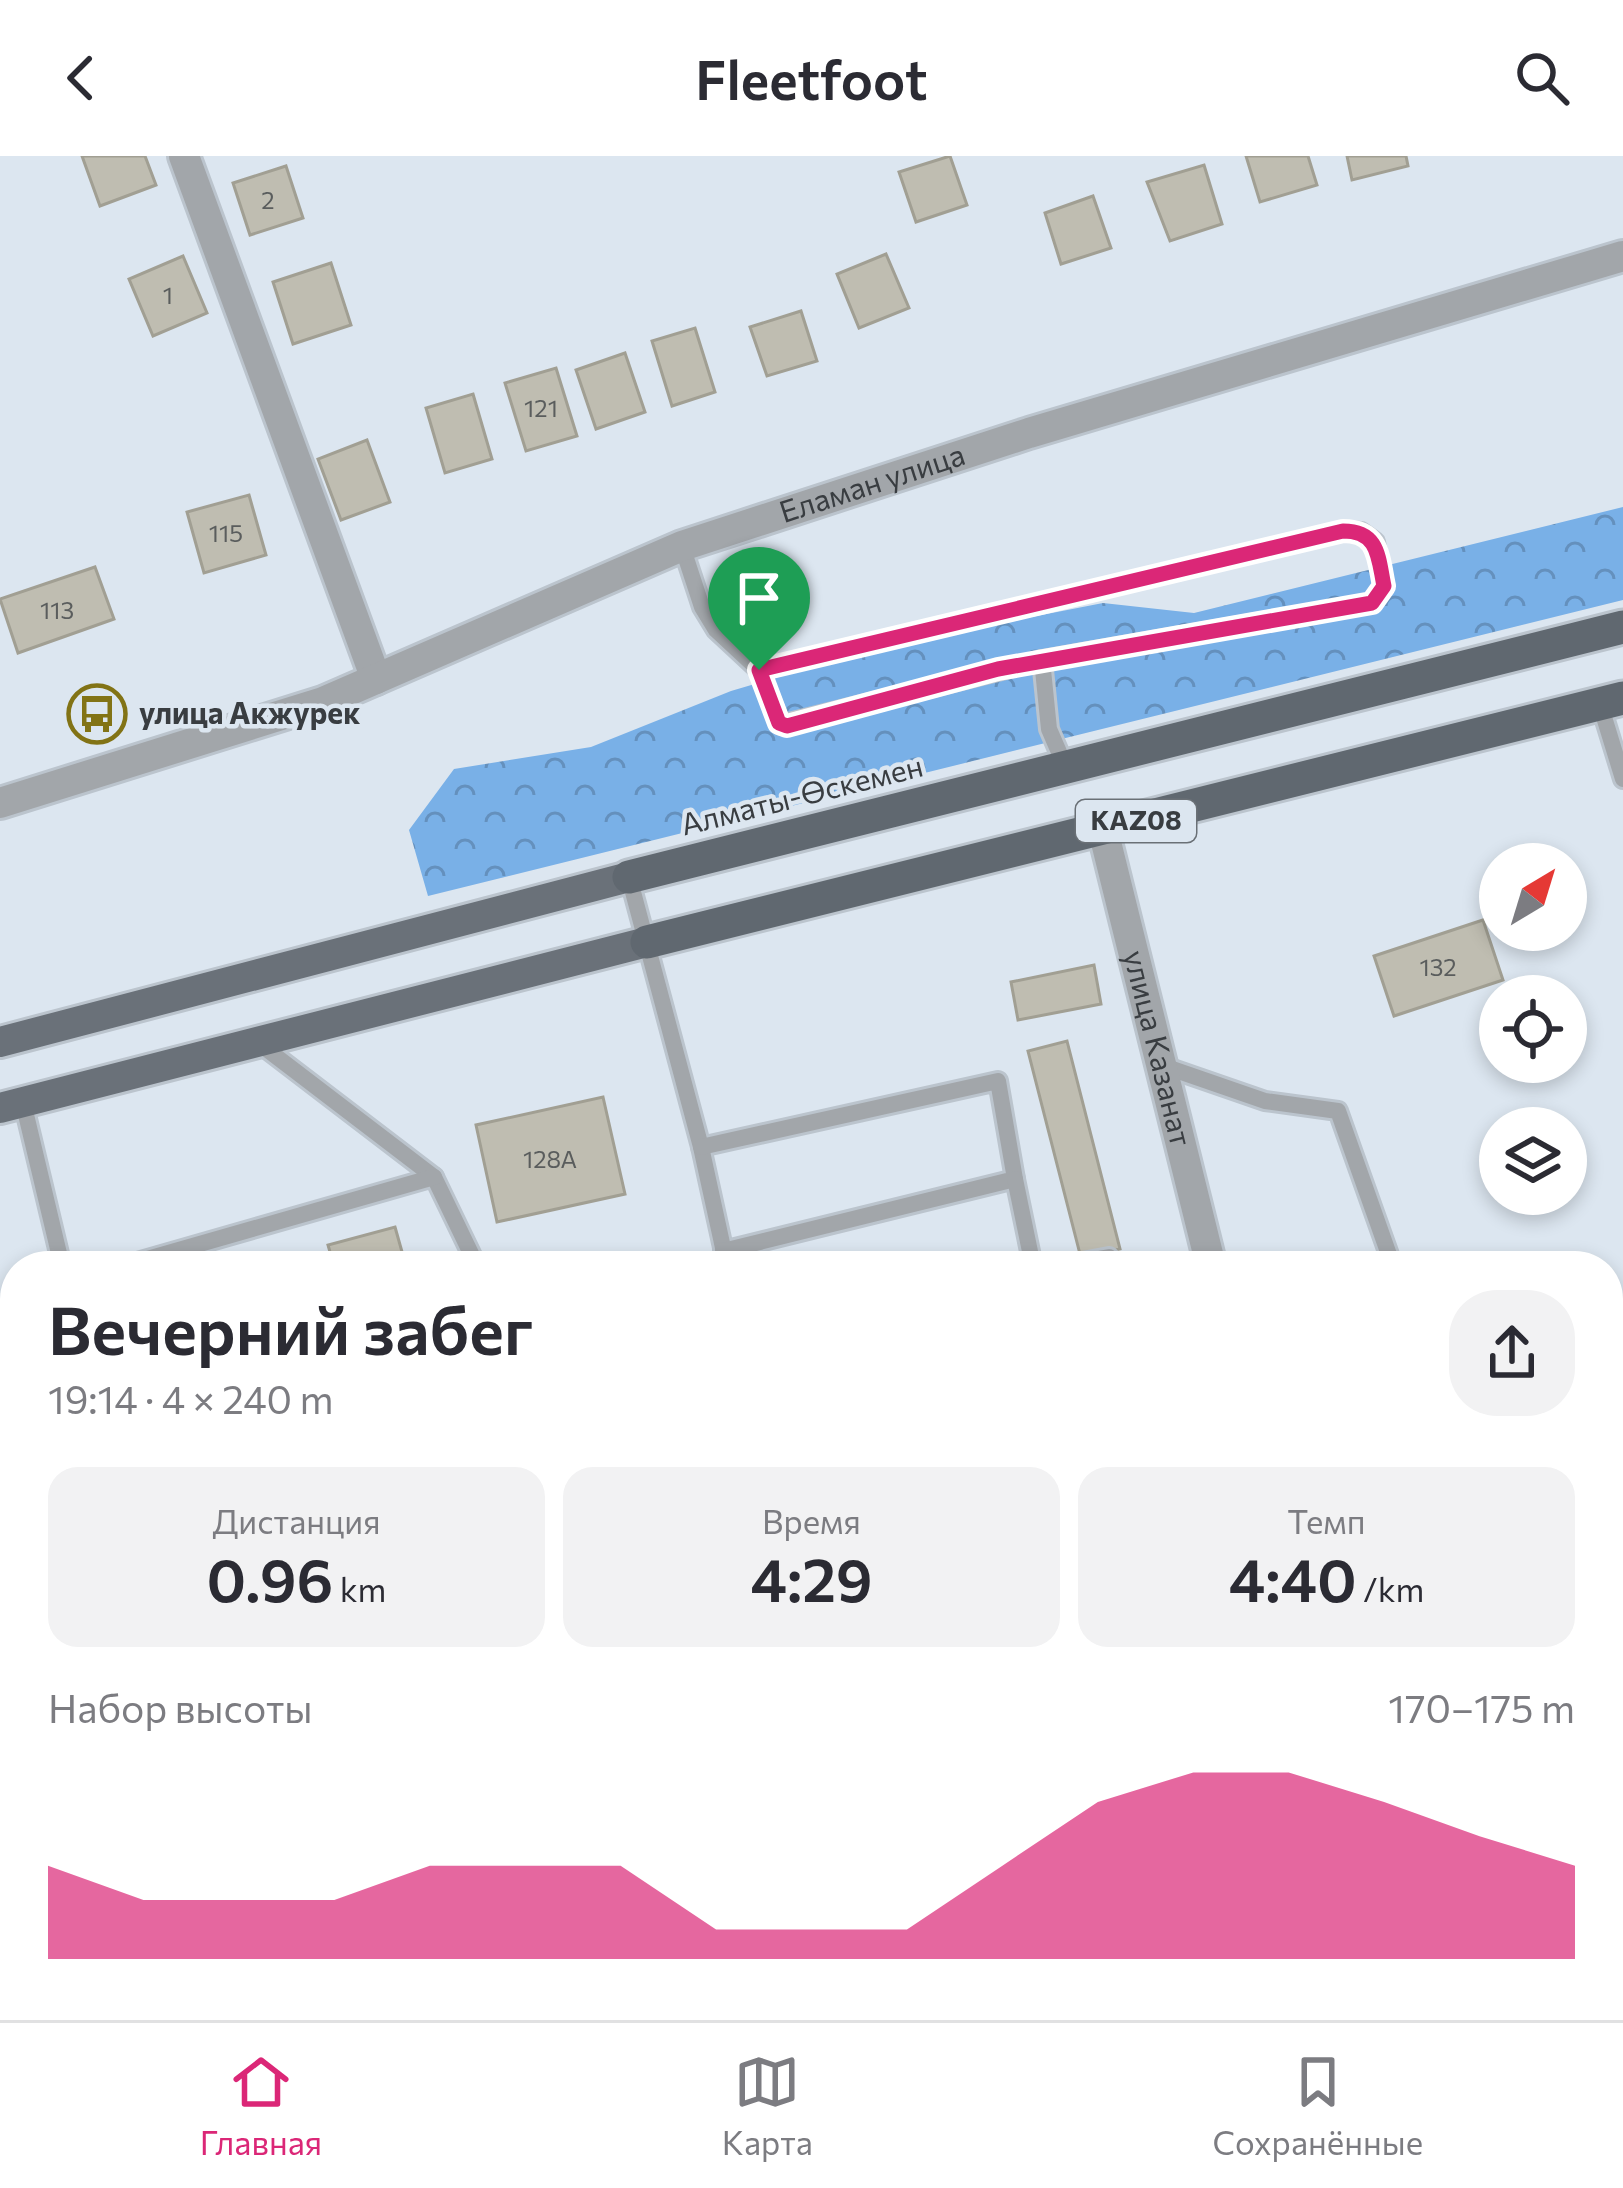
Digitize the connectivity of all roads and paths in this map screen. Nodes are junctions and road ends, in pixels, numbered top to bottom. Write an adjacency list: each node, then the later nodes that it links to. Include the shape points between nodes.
1 (184, 156): 7 (street)
2 (1623, 256): 3 (street, Еламан улица)
3 (682, 546): 6 (lane, via 716,630); 7 (street, Еламан улица)
4 (1623, 627): 9 (highway, Алматы-Өскемен / KAZ08)
5 (1042, 660): 6 (lane, via 787,726); 6 (lane, via 1372,603 1384,586 1375,542 1343,531); 9 (lane, via 1049,729)
6 (759, 670)
7 (376, 679): 11 (street, Еламан улица)
8 (1612, 701): 10 (lane); 12 (highway, KAZ08)
9 (1065, 766): 13 (highway, Алматы-Өскемен / KAZ08)
10 (1623, 779)
11 (0, 803)
12 (1103, 830): 14 (highway, KAZ08); 17 (street, улица Казанат)
13 (629, 877): 14 (lane); 16 (main road, Алматы-Өскемен / KAZ08)
14 (647, 941): 15 (main road, KAZ08); 19 (lane)
15 (256, 1040): 18 (main road, KAZ08); 20 (lane)
16 (0, 1042)
17 (1157, 1064): 28 (street, улица Казанат); 29 (lane, via 1265,1101 1338,1111)
18 (12, 1105): 22 (lane)
19 (701, 1147): 21 (lane, via 998,1081); 25 (lane)
20 (434, 1177): 23 (lane); 24 (lane)
21 (1016, 1179): 26 (lane); 27 (lane)
22 (57, 1251)
23 (175, 1251)
24 (470, 1251)
25 (723, 1251)
26 (754, 1251)
27 (1031, 1251)
28 (1207, 1251)
29 (1388, 1251)

